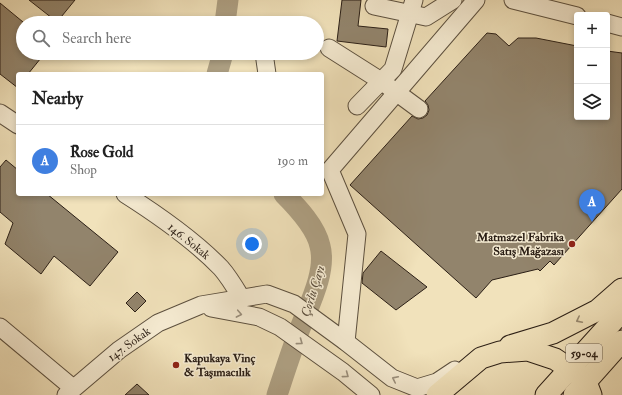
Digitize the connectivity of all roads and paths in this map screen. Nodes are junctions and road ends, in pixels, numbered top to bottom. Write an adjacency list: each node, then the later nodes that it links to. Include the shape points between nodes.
1 (453, 0): 5 (street, via 426,17)
2 (476, 0): 13 (street)
3 (513, 0): 6 (street)
4 (374, 6): 5 (street)
5 (412, 7): 12 (street, via 393,69)
6 (574, 15)
7 (610, 24): 8 (street)
8 (622, 27)
9 (330, 48): 12 (street)
10 (265, 60): 11 (street)
11 (267, 72)
12 (381, 81): 13 (street); 14 (street)
13 (396, 93): 15 (street); 18 (street)
14 (357, 106)
15 (419, 109)
16 (0, 113): 17 (street)
17 (16, 123)
18 (326, 168): 28 (street, via 357,234)
19 (128, 196): 22 (street, 146. Sokak, via 205,253 222,269)
20 (622, 278): 24 (main road)
21 (622, 289): 24 (main road)
22 (242, 299): 23 (street, 147. Sokak); 28 (street, 147. Sokak, via 267,294 294,304)
23 (201, 305): 31 (street, 147. Sokak, via 158,323); 32 (street, one-way to 32, via 259,317 280,327)
24 (598, 310): 29 (main road, one-way to 29, via 553,334 507,347)
25 (622, 311): 30 (main road, 59-04)
26 (0, 327): 31 (street)
27 (622, 341): 30 (main road, 59-04)
28 (346, 342): 29 (street, 147. Sokak, one-way to 28, via 456,369 437,382 417,388 392,378)
29 (481, 358): 30 (main road, via 500,352 528,350 555,359); 33 (main road)
30 (580, 385): 34 (main road, 59-04)
31 (69, 392)
32 (371, 395)
33 (437, 395)
34 (546, 395)

